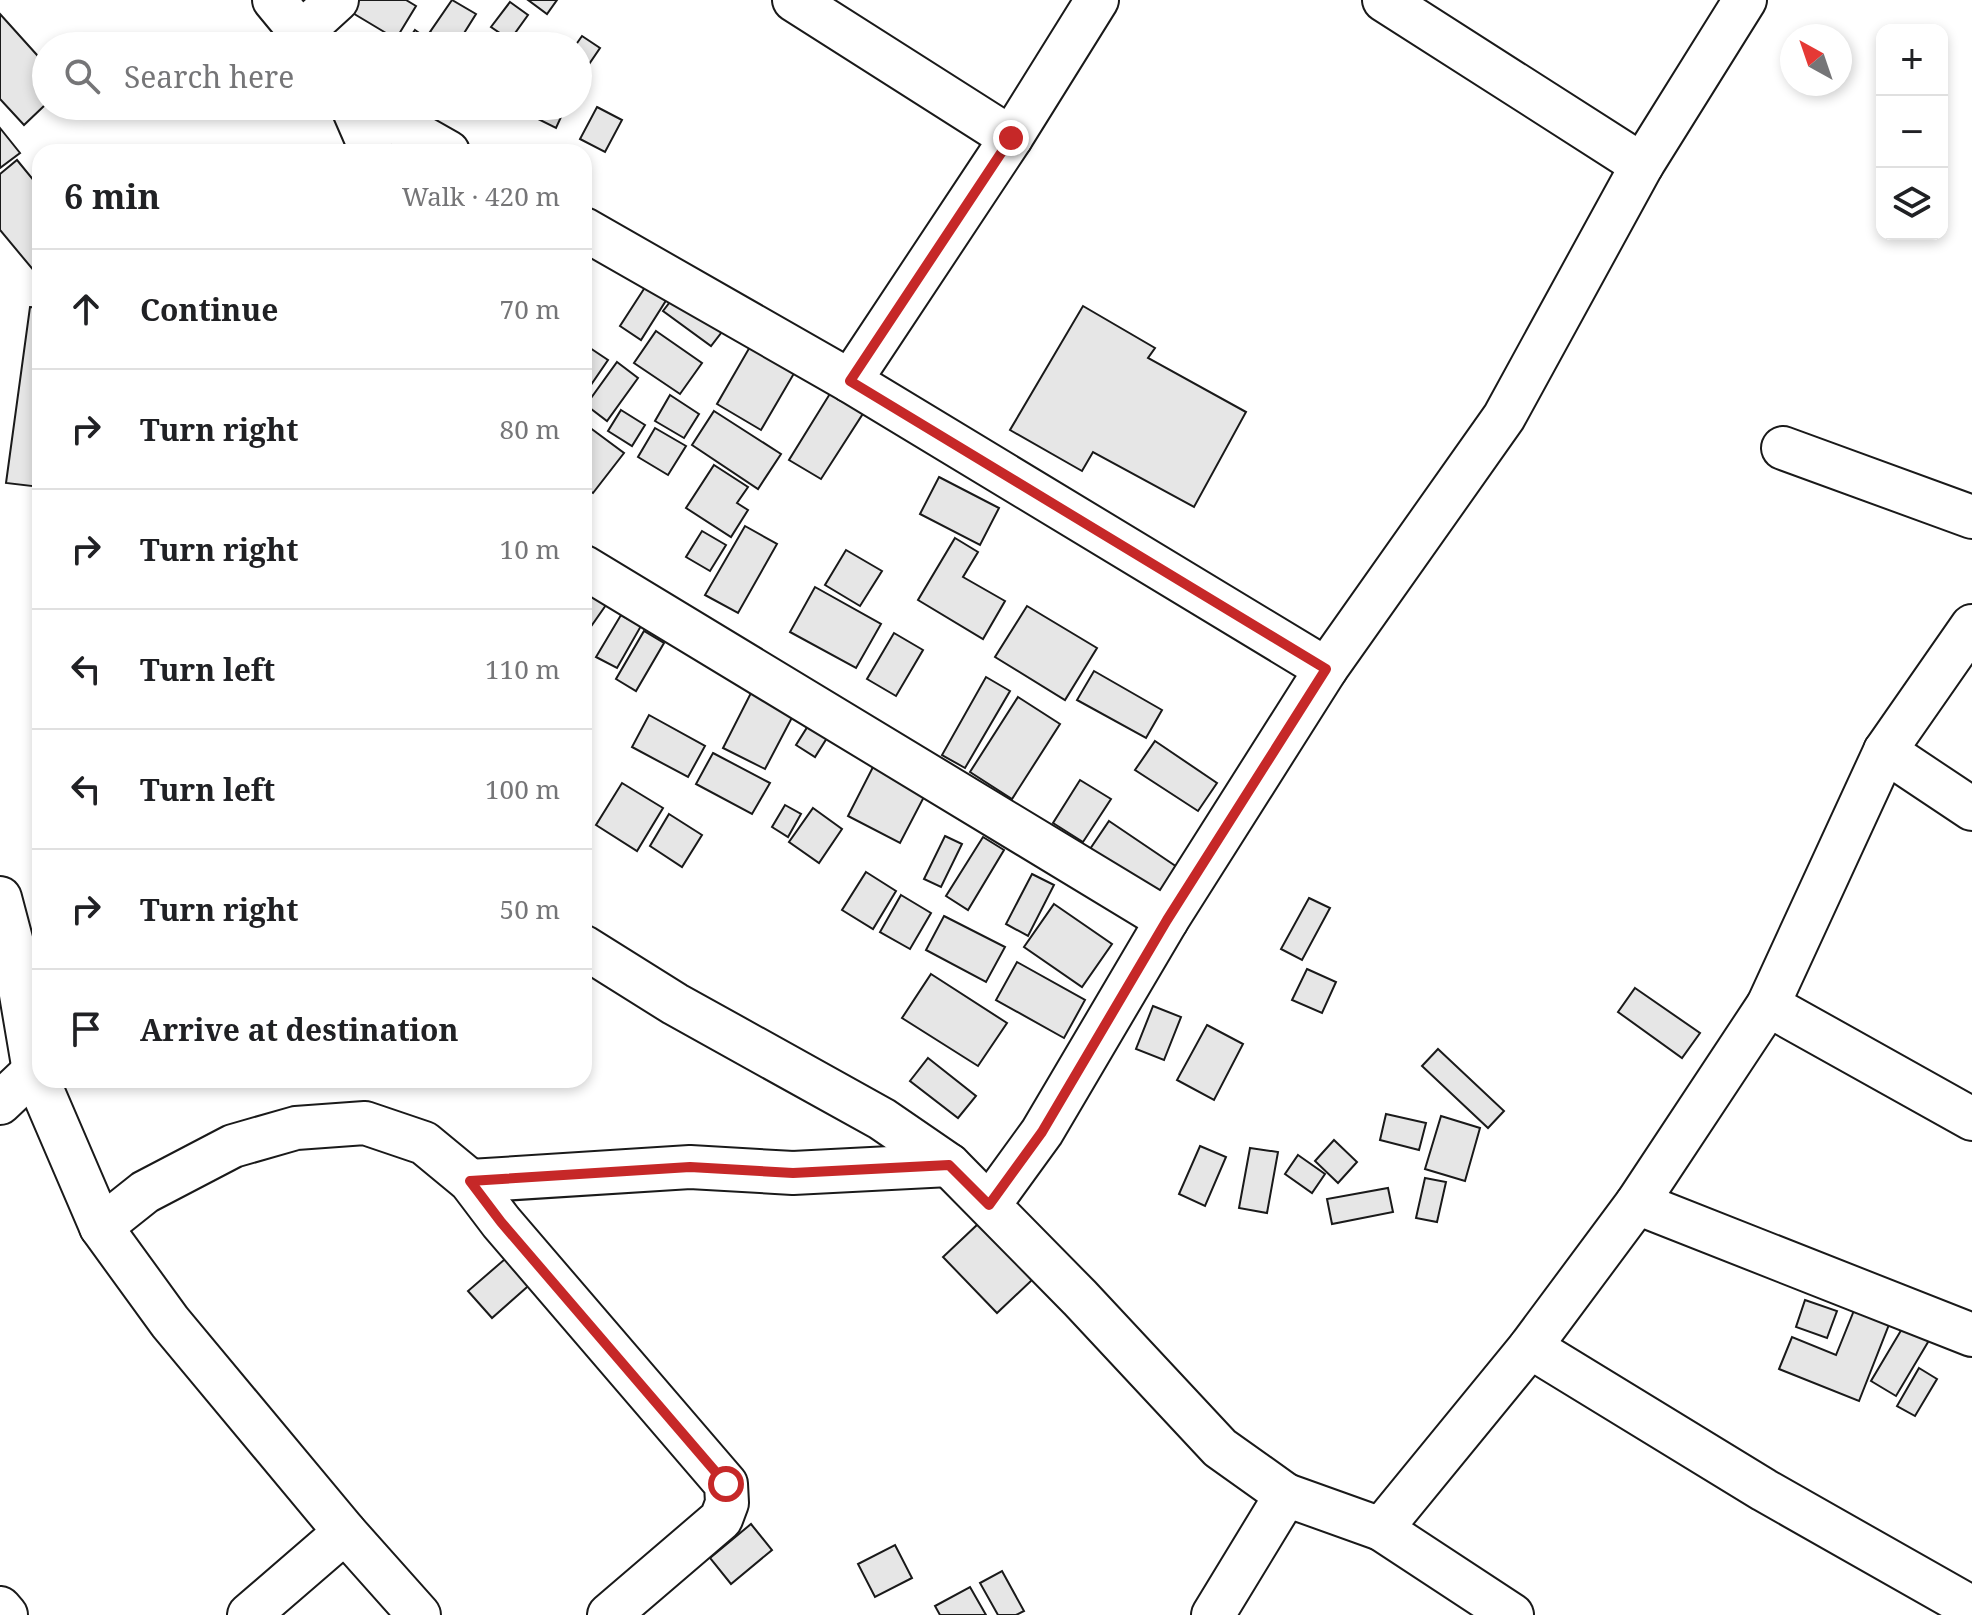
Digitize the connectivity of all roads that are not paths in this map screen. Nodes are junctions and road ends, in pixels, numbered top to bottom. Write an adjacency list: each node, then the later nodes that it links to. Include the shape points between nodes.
1 (274, 0): 7 (street)
2 (337, 0): 8 (street)
3 (794, 0): 11 (street)
4 (1097, 0): 11 (street)
5 (1384, 0): 14 (street)
6 (1745, 0): 14 (street)
7 (301, 32)
8 (312, 32)
9 (358, 120): 12 (street)
10 (392, 120): 13 (street)
11 (1011, 138): 16 (street)
12 (369, 144)
13 (434, 144)
14 (1642, 165): 21 (street, via 1504,417)
15 (592, 234): 16 (street)
16 (850, 381): 21 (street)
17 (1783, 448): 18 (street)
18 (1972, 517)
19 (592, 572): 25 (street)
20 (1972, 626): 22 (street)
21 (1326, 669): 25 (street)
22 (1885, 751): 23 (street); 27 (street)
23 (1972, 809)
24 (0, 898): 28 (street)
25 (1167, 920): 36 (street, via 1042,1132)
26 (592, 952): 33 (street, via 882,1119)
27 (1768, 1005): 32 (street); 35 (street)
28 (32, 1059)
29 (32, 1073): 31 (street)
30 (41, 1088): 37 (street)
31 (0, 1103)
32 (1972, 1119)
33 (949, 1165): 34 (street, via 793,1173 690,1167); 36 (street)
34 (470, 1181): 37 (street, via 424,1143 365,1123 296,1128 233,1146 192,1166 145,1192); 48 (street, via 726,1484 721,1519)
35 (1637, 1203): 38 (street); 39 (street)
36 (989, 1205): 40 (street, via 1220,1448)
37 (101, 1227): 42 (street, via 170,1322)
38 (1972, 1335)
39 (1530, 1347): 41 (street); 44 (street, via 1764,1490)
40 (1286, 1495): 41 (street); 49 (street)
41 (1381, 1529): 50 (street)
42 (345, 1532): 46 (street); 47 (street)
43 (0, 1608): 45 (street)
44 (1972, 1608)
45 (6, 1615)
46 (249, 1615)
47 (419, 1615)
48 (609, 1615)
49 (1213, 1615)
50 (1512, 1615)

